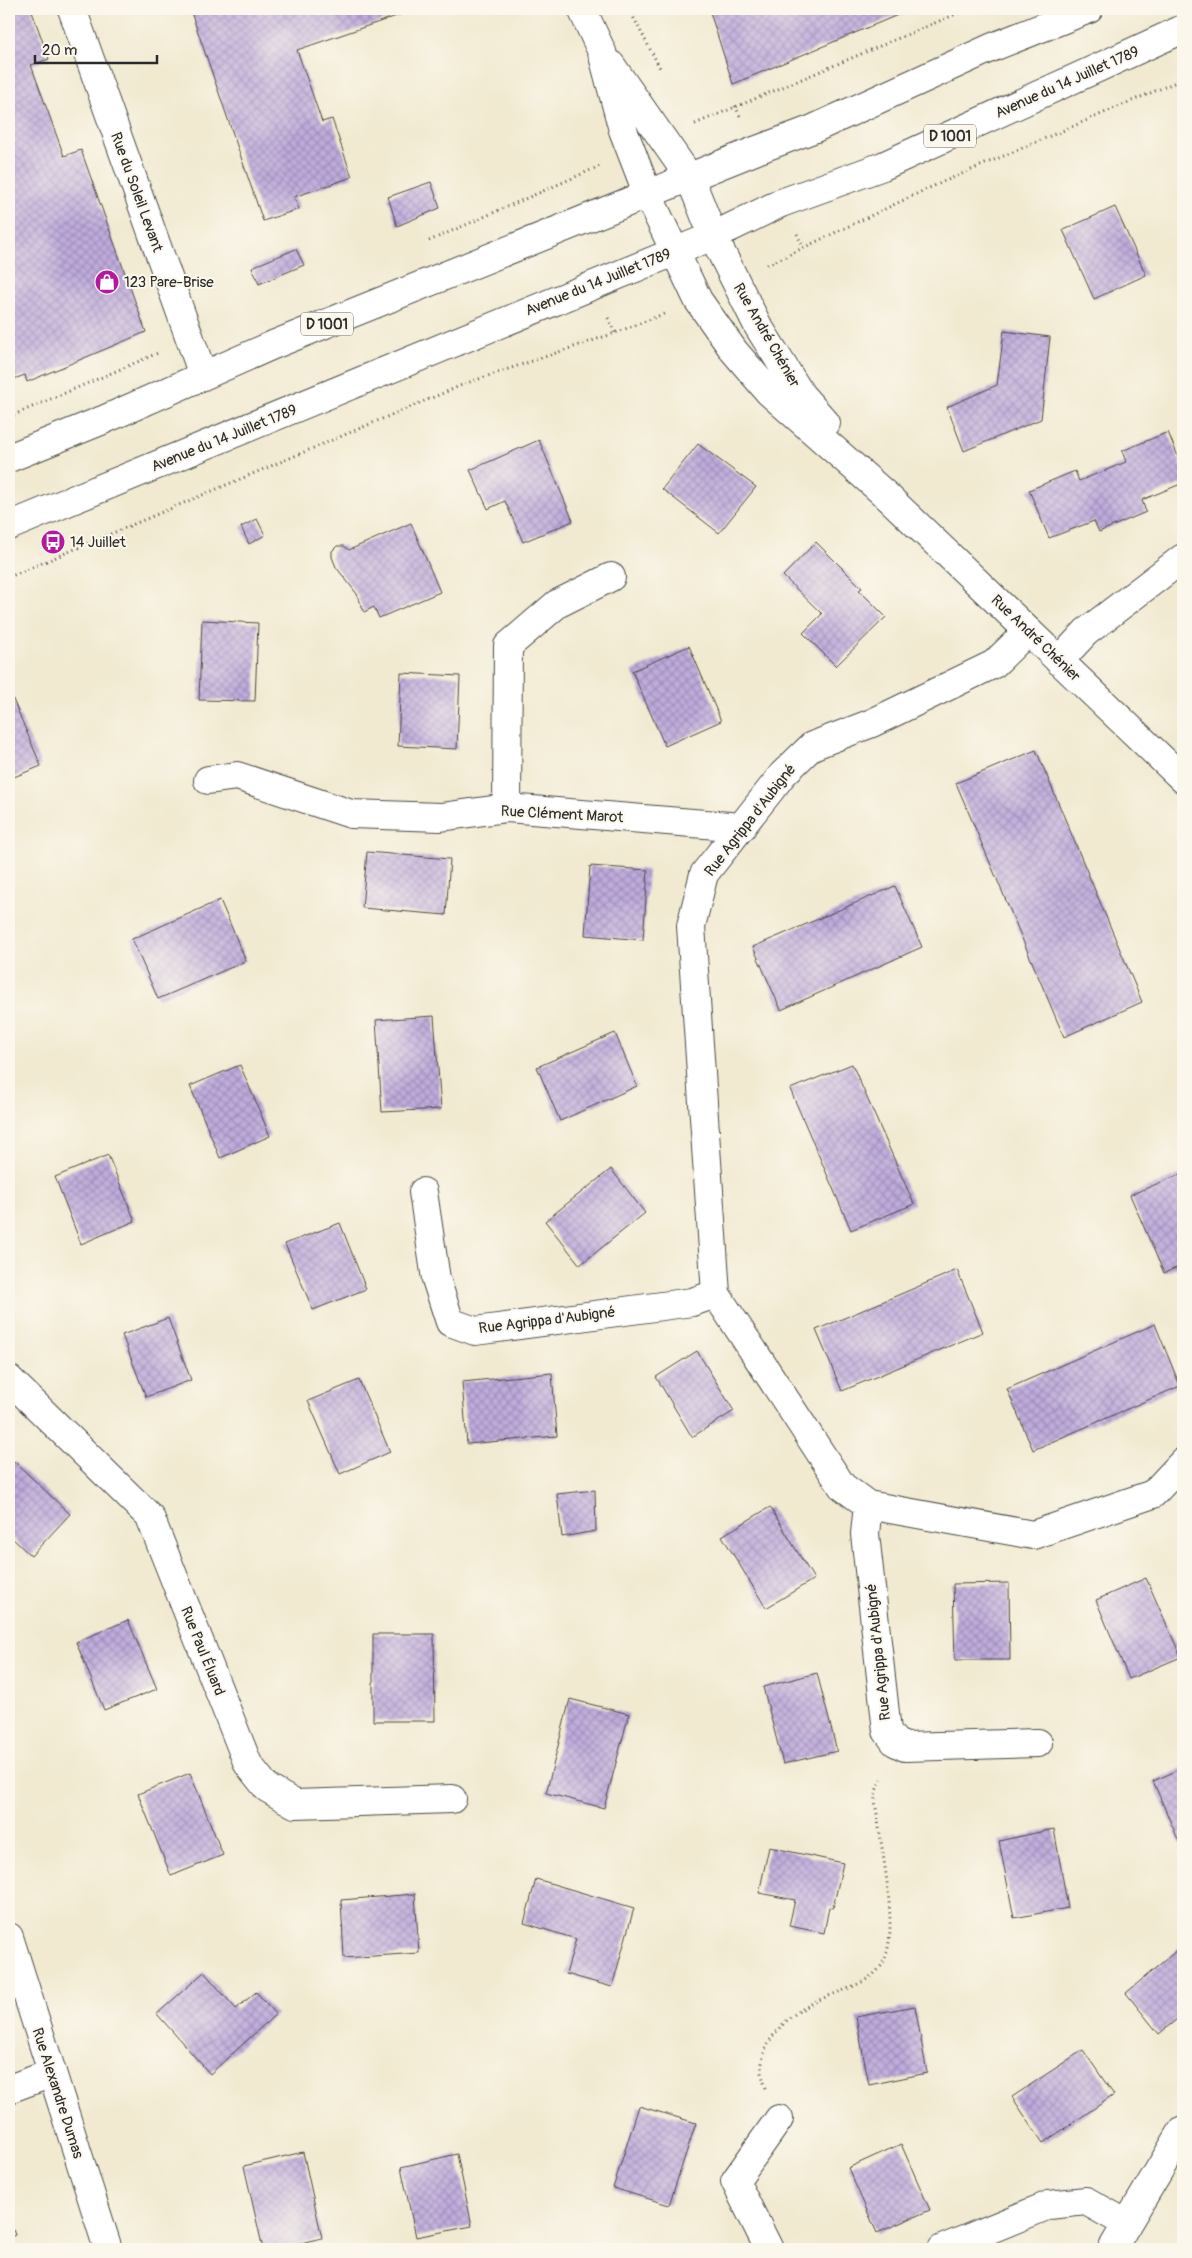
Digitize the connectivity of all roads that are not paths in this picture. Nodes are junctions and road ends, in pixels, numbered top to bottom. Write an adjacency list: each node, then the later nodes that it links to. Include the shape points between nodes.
1 (72, 9): 10 (street, Rue du Soleil Levant)
2 (582, 9): 5 (street)
3 (1088, 9): 6 (street, D 1001, via 993,47 813,130)
4 (1183, 29): 8 (street, Avenue du 14 Juillet 1789 / D 1001, via 883,166 781,203)
5 (602, 52): 6 (street, Rue André Chénier); 7 (street, Rue André Chénier, via 623,130)
6 (690, 178): 7 (street, D 1001); 8 (street, Rue André Chénier)
7 (648, 195): 9 (street, Rue André Chénier); 10 (street, D 1001)
8 (713, 236): 9 (street, Avenue du 14 Juillet 1789 / D 1001); 12 (street, Rue André Chénier, via 758,326 801,395)
9 (675, 251): 12 (street, Rue André Chénier, via 698,300 734,351 769,392); 13 (street, Avenue du 14 Juillet 1789 / D 1001)
10 (203, 375): 11 (street, D 1001)
11 (9, 458)
12 (888, 497): 16 (street, Rue André Chénier)
13 (9, 526)
14 (1183, 558): 17 (street, via 1086,632)
15 (611, 577): 20 (street, via 557,604 508,646)
16 (1028, 631): 17 (street, Rue André Chénier); 21 (street, Rue Agrippa d'Aubigné, via 994,664 872,723 812,746 784,774)
17 (1059, 661): 18 (street, Rue André Chénier)
18 (1183, 779)
19 (208, 780): 20 (street, Rue Clément Marot, via 237,776 351,814 442,817)
20 (508, 808): 21 (street, Rue Clément Marot)
21 (742, 827): 23 (street, Rue Agrippa d'Aubigné, via 704,874 690,926)
22 (423, 1192): 23 (street, Rue Agrippa d'Aubigné, via 436,1279 450,1322 475,1331 692,1302)
23 (716, 1294): 26 (street, Rue Agrippa d'Aubigné, via 842,1486)
24 (9, 1379): 28 (street, Rue Paul Éluard, via 150,1517 248,1764 267,1788 294,1804)
25 (1183, 1462): 26 (street, Rue Agrippa d'Aubigné, via 1153,1494 1033,1535)
26 (868, 1505): 27 (street, Rue Agrippa d'Aubigné, via 865,1534 887,1730 895,1742 905,1747)
27 (1038, 1743)
28 (452, 1799)
29 (9, 1937): 30 (street, Rue Alexandre Dumas)
30 (52, 2073): 31 (street); 35 (street, Rue Alexandre Dumas)
31 (9, 2089)
32 (779, 2119): 36 (street, via 735,2181)
33 (1183, 2130): 34 (street)
34 (1128, 2224): 37 (street, via 1086,2200 1049,2204); 38 (street)
35 (108, 2249)
36 (769, 2249)
37 (942, 2249)
38 (1112, 2249)

